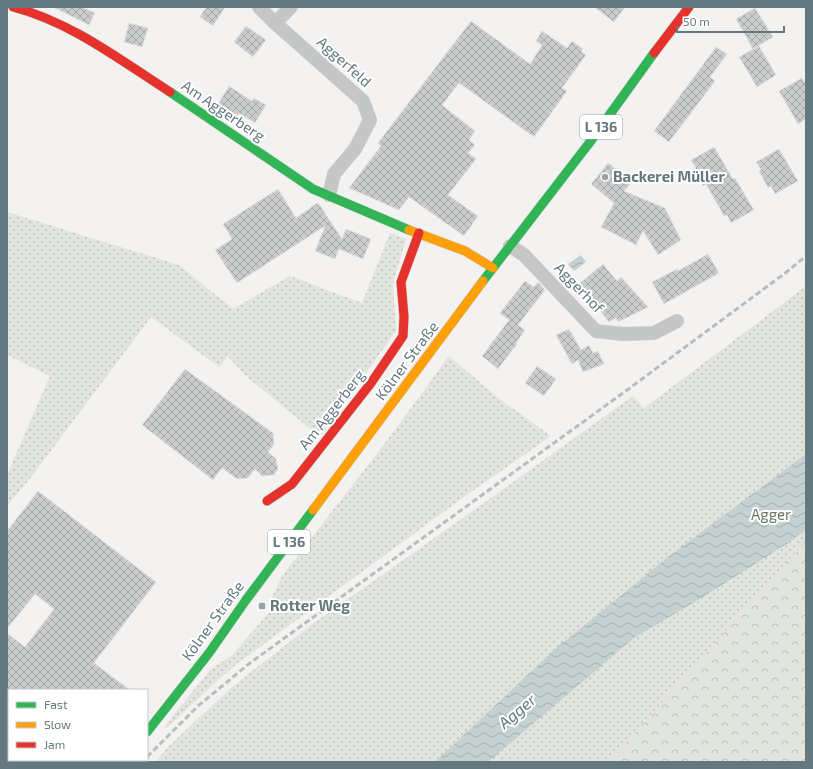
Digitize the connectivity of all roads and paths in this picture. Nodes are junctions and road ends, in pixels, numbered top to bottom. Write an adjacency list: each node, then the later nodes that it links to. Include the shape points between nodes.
1 (13, 7): 6 (main road, Am Aggerberg, via 66,28 102,47 314,189)
2 (259, 7): 5 (street, Aggerfeld)
3 (291, 7): 5 (street)
4 (689, 7): 8 (main road, Kölner Straße / L 136)
5 (275, 23): 6 (street, Aggerfeld, via 363,101 370,120 356,149 334,174)
6 (328, 195): 7 (main road, Am Aggerberg)
7 (419, 233): 9 (main road, Am Aggerberg, via 465,251); 11 (main road, Am Aggerberg, via 400,282 404,317 403,336 371,383 292,484)
8 (510, 246): 9 (main road, Kölner Straße / L 136); 10 (street, Aggerhof, via 524,255 596,331 623,334 654,333)
9 (493, 268): 12 (main road, Kölner Straße / L 136, via 209,653)
10 (677, 321)
11 (267, 501)
12 (148, 731)

